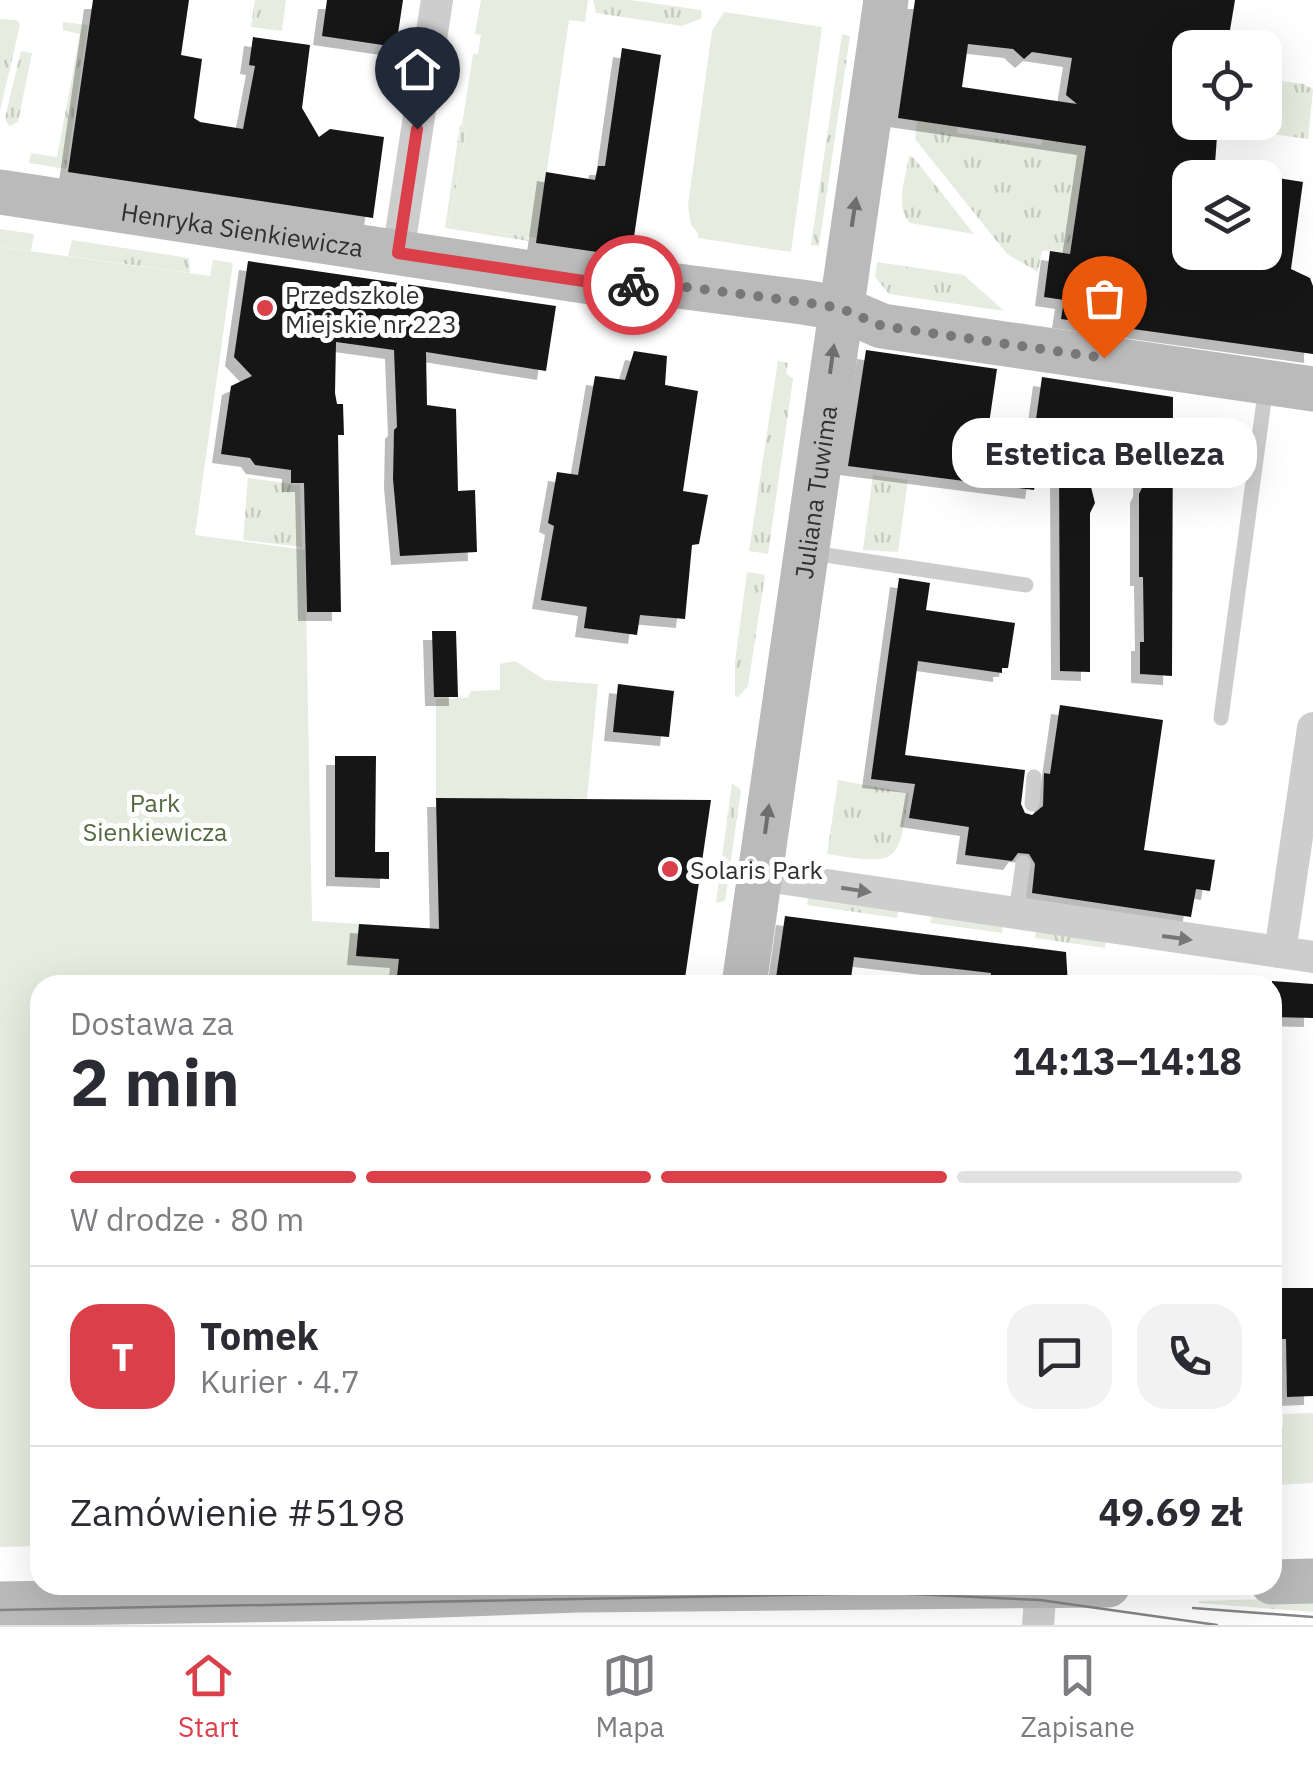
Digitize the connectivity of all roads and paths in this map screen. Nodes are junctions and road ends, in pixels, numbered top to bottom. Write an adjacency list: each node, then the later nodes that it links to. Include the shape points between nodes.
1 (436, 0): 4 (street)
2 (886, 0): 5 (street, Juliana Tuwima, one-way to 2)
3 (0, 192): 4 (street, Henryka Sienkiewicza)
4 (398, 253): 5 (street, Henryka Sienkiewicza, via 610,285 670,285)
5 (840, 308): 6 (street, Henryka Sienkiewicza, via 882,326); 8 (street, Juliana Tuwima, one-way to 5)
6 (1267, 382): 7 (street, Henryka Sienkiewicza); 10 (lane)
7 (1313, 389)
8 (805, 552): 9 (lane); 15 (street, Juliana Tuwima, one-way to 8)
9 (1026, 585)
10 (1221, 718)
11 (1313, 728): 17 (street)
12 (1034, 777): 13 (lane)
13 (1032, 804)
14 (1023, 863): 16 (lane)
15 (759, 875): 16 (street, one-way to 16); 19 (street, Juliana Tuwima)
16 (1016, 914): 17 (street, one-way to 17)
17 (1280, 952): 18 (street)
18 (1313, 957)
19 (745, 975)
20 (1313, 1581): 21 (street)
21 (1282, 1582)
22 (1075, 1595): 25 (street)
23 (657, 1600): 24 (street); 25 (street)
24 (0, 1604)
25 (1039, 1606)

